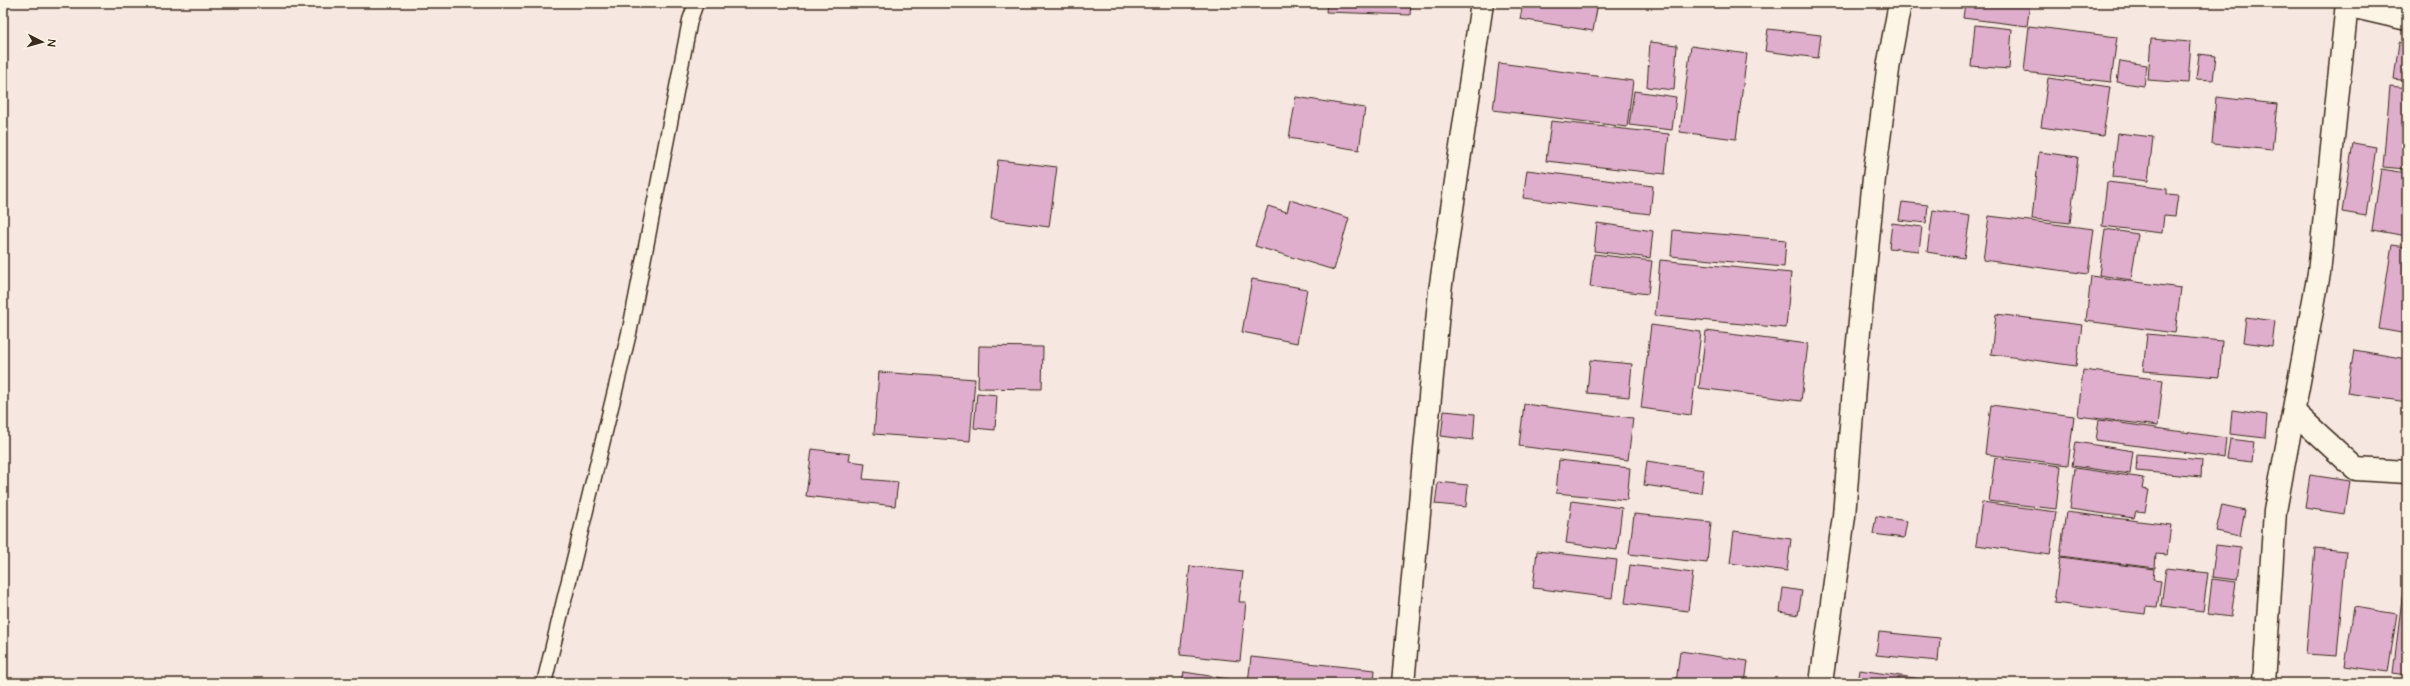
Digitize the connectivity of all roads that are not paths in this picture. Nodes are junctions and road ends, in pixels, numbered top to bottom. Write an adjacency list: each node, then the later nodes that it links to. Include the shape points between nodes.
1 (696, 3): 9 (lane, via 690,20 630,329)
2 (1482, 3): 10 (street, via 1440,291)
3 (1900, 3): 11 (street, via 1889,62 1874,178 1844,516)
4 (2347, 3): 7 (street, via 2319,273)
5 (2352, 3): 6 (street, via 2355,7)
6 (2407, 18)
7 (2294, 412): 8 (street, via 2356,470); 12 (street, via 2275,511)
8 (2407, 472)
9 (544, 683)
10 (1403, 683)
11 (1821, 683)
12 (2264, 683)

